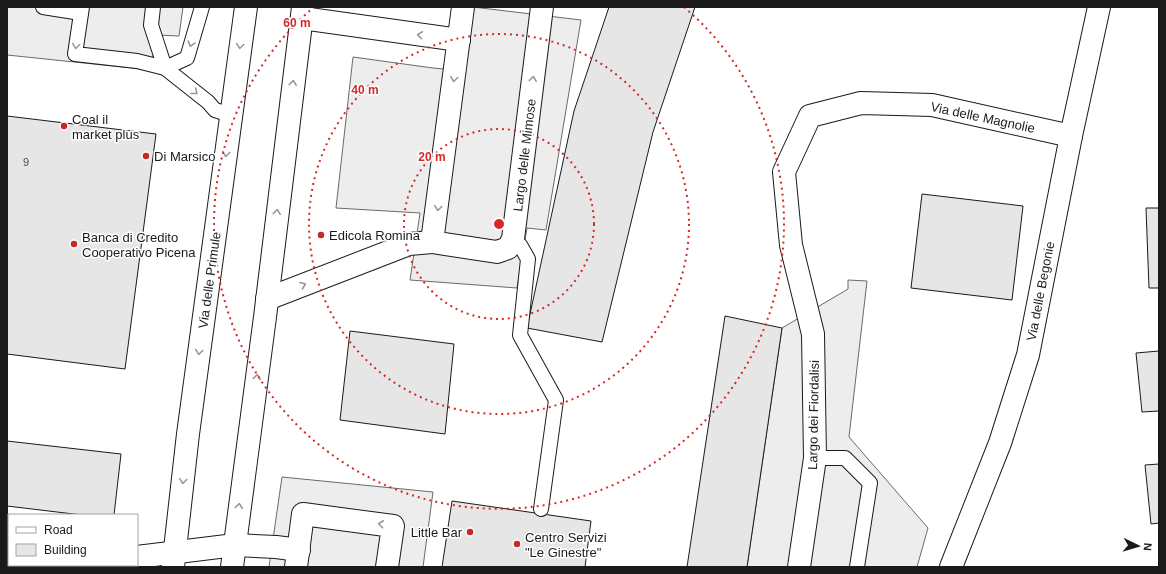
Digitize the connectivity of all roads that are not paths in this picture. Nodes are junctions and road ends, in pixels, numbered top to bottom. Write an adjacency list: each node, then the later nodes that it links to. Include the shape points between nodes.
1 (43, 7): 8 (lane)
2 (153, 7): 11 (lane, via 151,25)
3 (202, 7): 11 (lane, one-way to 11, via 187,58)
4 (246, 7): 12 (street, Via delle Primule, one-way to 12)
5 (463, 7): 10 (street)
6 (542, 7): 14 (street, Largo delle Mimose, one-way to 6)
7 (1099, 7): 13 (street, Via delle Begonie)
8 (81, 10): 11 (lane, one-way to 11, via 75,54 137,61)
9 (303, 12): 10 (street, one-way to 9); 16 (street, one-way to 9)
10 (459, 40): 15 (street, one-way to 15)
11 (165, 68): 12 (lane, one-way to 12, via 215,110)
12 (231, 115): 23 (street, Via delle Primule, one-way to 23, via 190,419)
13 (1070, 136): 17 (street, Via delle Magnolie, via 932,105 861,103 810,116 784,172 790,245); 28 (street, Via delle Begonie, via 1028,355 1000,443)
14 (513, 239): 15 (street, via 508,248 497,252); 19 (lane, via 528,259 520,335 556,400)
15 (432, 242): 16 (street, one-way to 15, via 408,244)
16 (267, 299): 20 (street, one-way to 16)
17 (813, 334): 18 (street, Largo dei Fiordalisi)
18 (815, 458): 26 (street, Largo dei Fiordalisi); 27 (lane, via 845,458 870,483)
19 (541, 509)
20 (234, 545): 22 (street, via 276,547); 23 (street); 24 (street)
21 (138, 557): 23 (street)
22 (298, 558): 25 (street, one-way to 22, via 393,526 303,514)
23 (174, 560)
24 (232, 567)
25 (387, 567)
26 (799, 567)
27 (857, 567)
28 (951, 567)

